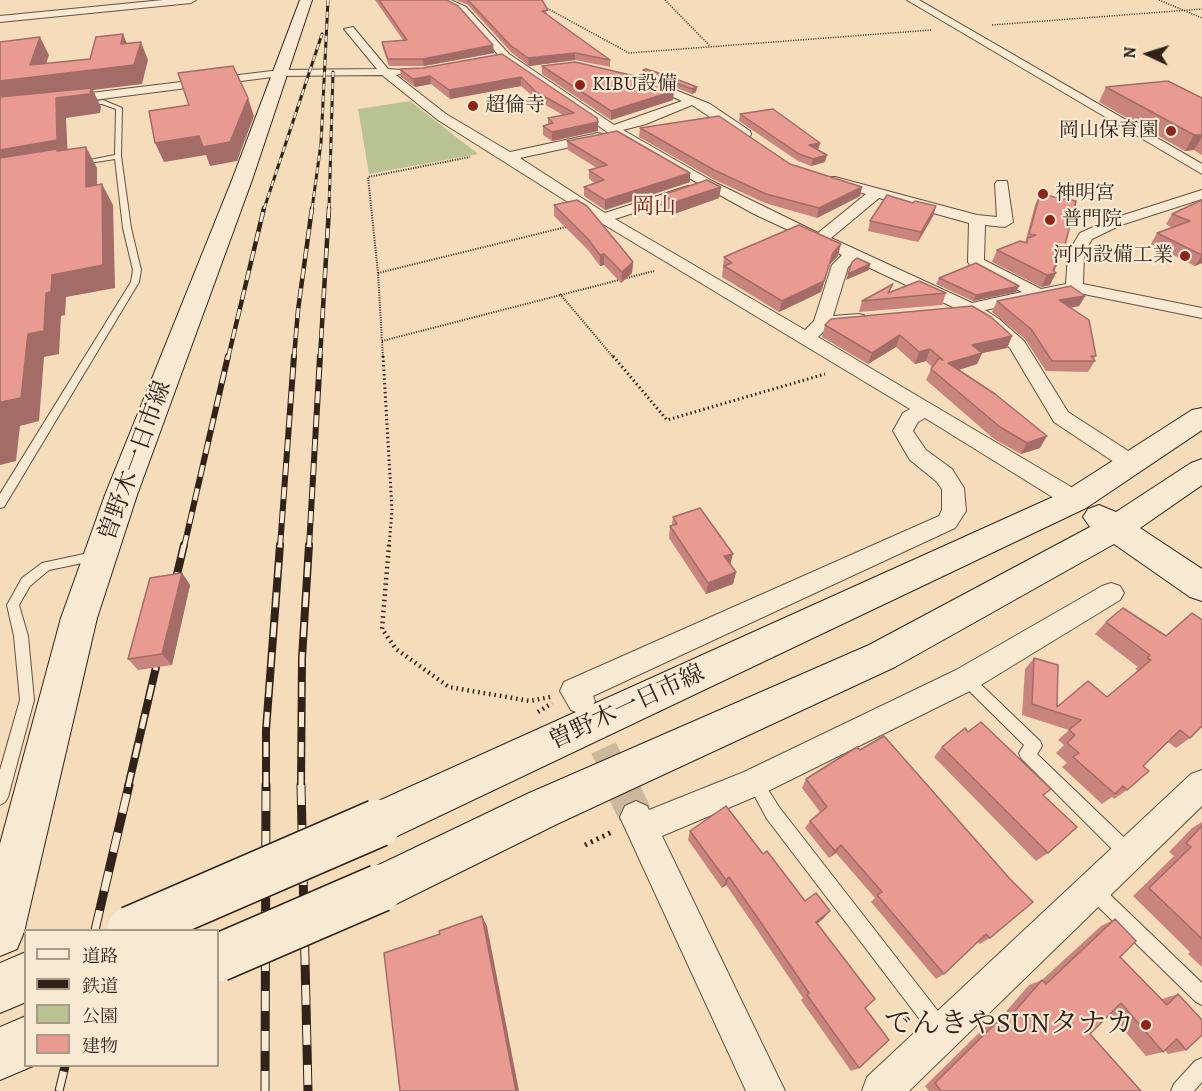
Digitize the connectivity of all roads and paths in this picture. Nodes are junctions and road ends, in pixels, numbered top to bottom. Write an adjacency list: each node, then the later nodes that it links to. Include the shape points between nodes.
1 (191, 0): 11 (street)
2 (306, 0): 18 (main road, 曽野木一日市線)
3 (444, 0): 16 (street, via 463,9 499,57)
4 (666, 0): 14 (path)
5 (912, 0): 12 (street)
6 (1159, 0): 9 (path)
7 (541, 5): 14 (path, via 629,53)
8 (1202, 9): 9 (path)
9 (1183, 10): 10 (path); 12 (path)
10 (1202, 18)
11 (0, 19)
12 (959, 28): 14 (path); 29 (street)
13 (350, 29): 19 (street)
14 (711, 46)
15 (546, 69): 16 (street)
16 (527, 71): 24 (street)
17 (405, 72): 19 (street)
18 (280, 73): 19 (street); 22 (street); 59 (main road, 曽野木一日市線)
19 (386, 73): 26 (street, via 442,117)
20 (632, 78): 21 (street)
21 (692, 101): 24 (street); 25 (street)
22 (0, 108)
23 (0, 113): 27 (lane, via 72,104 113,104 120,108)
24 (616, 131): 26 (street); 32 (street)
25 (752, 139)
26 (502, 154): 35 (street); 40 (path, via 368,177)
27 (118, 156): 28 (lane); 57 (lane, via 137,270 135,282)
28 (71, 165)
29 (1202, 170)
30 (822, 177): 33 (street)
31 (1002, 183): 36 (street, via 1005,222)
32 (707, 184): 35 (street); 37 (street)
33 (875, 194): 36 (street); 37 (street)
34 (1202, 194): 41 (street, via 1086,236 1076,253)
35 (603, 218): 39 (street); 40 (path)
36 (977, 220): 43 (street, via 976,262)
37 (820, 239): 38 (street)
38 (853, 255): 44 (street); 48 (street, via 840,265)
39 (678, 264): 42 (path); 49 (street)
40 (378, 273): 50 (path)
41 (1074, 287): 43 (street); 46 (street)
42 (560, 294): 50 (path); 51 (path, via 667,420)
43 (1038, 294): 44 (street)
44 (971, 309): 45 (street); 54 (street, via 1017,345 1061,417)
45 (937, 312)
46 (1202, 313)
47 (879, 317): 48 (street)
48 (822, 323): 49 (street)
49 (806, 339): 51 (street)
50 (382, 341): 63 (path, via 392,510 382,628 396,649 449,687 530,701)
51 (854, 366): 52 (street)
52 (925, 409): 56 (street); 63 (street, via 910,418 903,431 918,455 944,475 953,488 954,511 947,522)
53 (1202, 417): 54 (main road, 曽野木一日市線)
54 (1131, 463): 56 (main road, 曽野木一日市線)
55 (1202, 470): 58 (main road)
56 (1075, 500): 58 (main road); 69 (main road, 曽野木一日市線, bridge, via 378,823)
57 (0, 504)
58 (1116, 528): 60 (main road); 71 (main road, bridge, via 882,656 542,809 380,888)
59 (101, 555): 66 (lane, via 46,566 27,582 13,605 21,636 27,700); 70 (main road, 曽野木一日市線, via 79,618)
60 (1202, 587)
61 (1112, 593): 62 (street)
62 (966, 678): 64 (street); 67 (lane, via 1035,746 1026,753)
63 (578, 696)
64 (755, 782): 75 (lane, via 773,813); 77 (street, via 638,822)
65 (1202, 785): 67 (street)
66 (0, 796)
67 (1129, 854): 68 (street)
68 (1093, 889): 74 (lane); 75 (street)
69 (133, 929)
70 (0, 932)
71 (219, 958)
72 (24, 977): 73 (main road)
73 (0, 988)
74 (1202, 996)
75 (942, 1032): 78 (street)
76 (1202, 1068): 79 (lane)
77 (766, 1091)
78 (881, 1091)
79 (1181, 1091)

